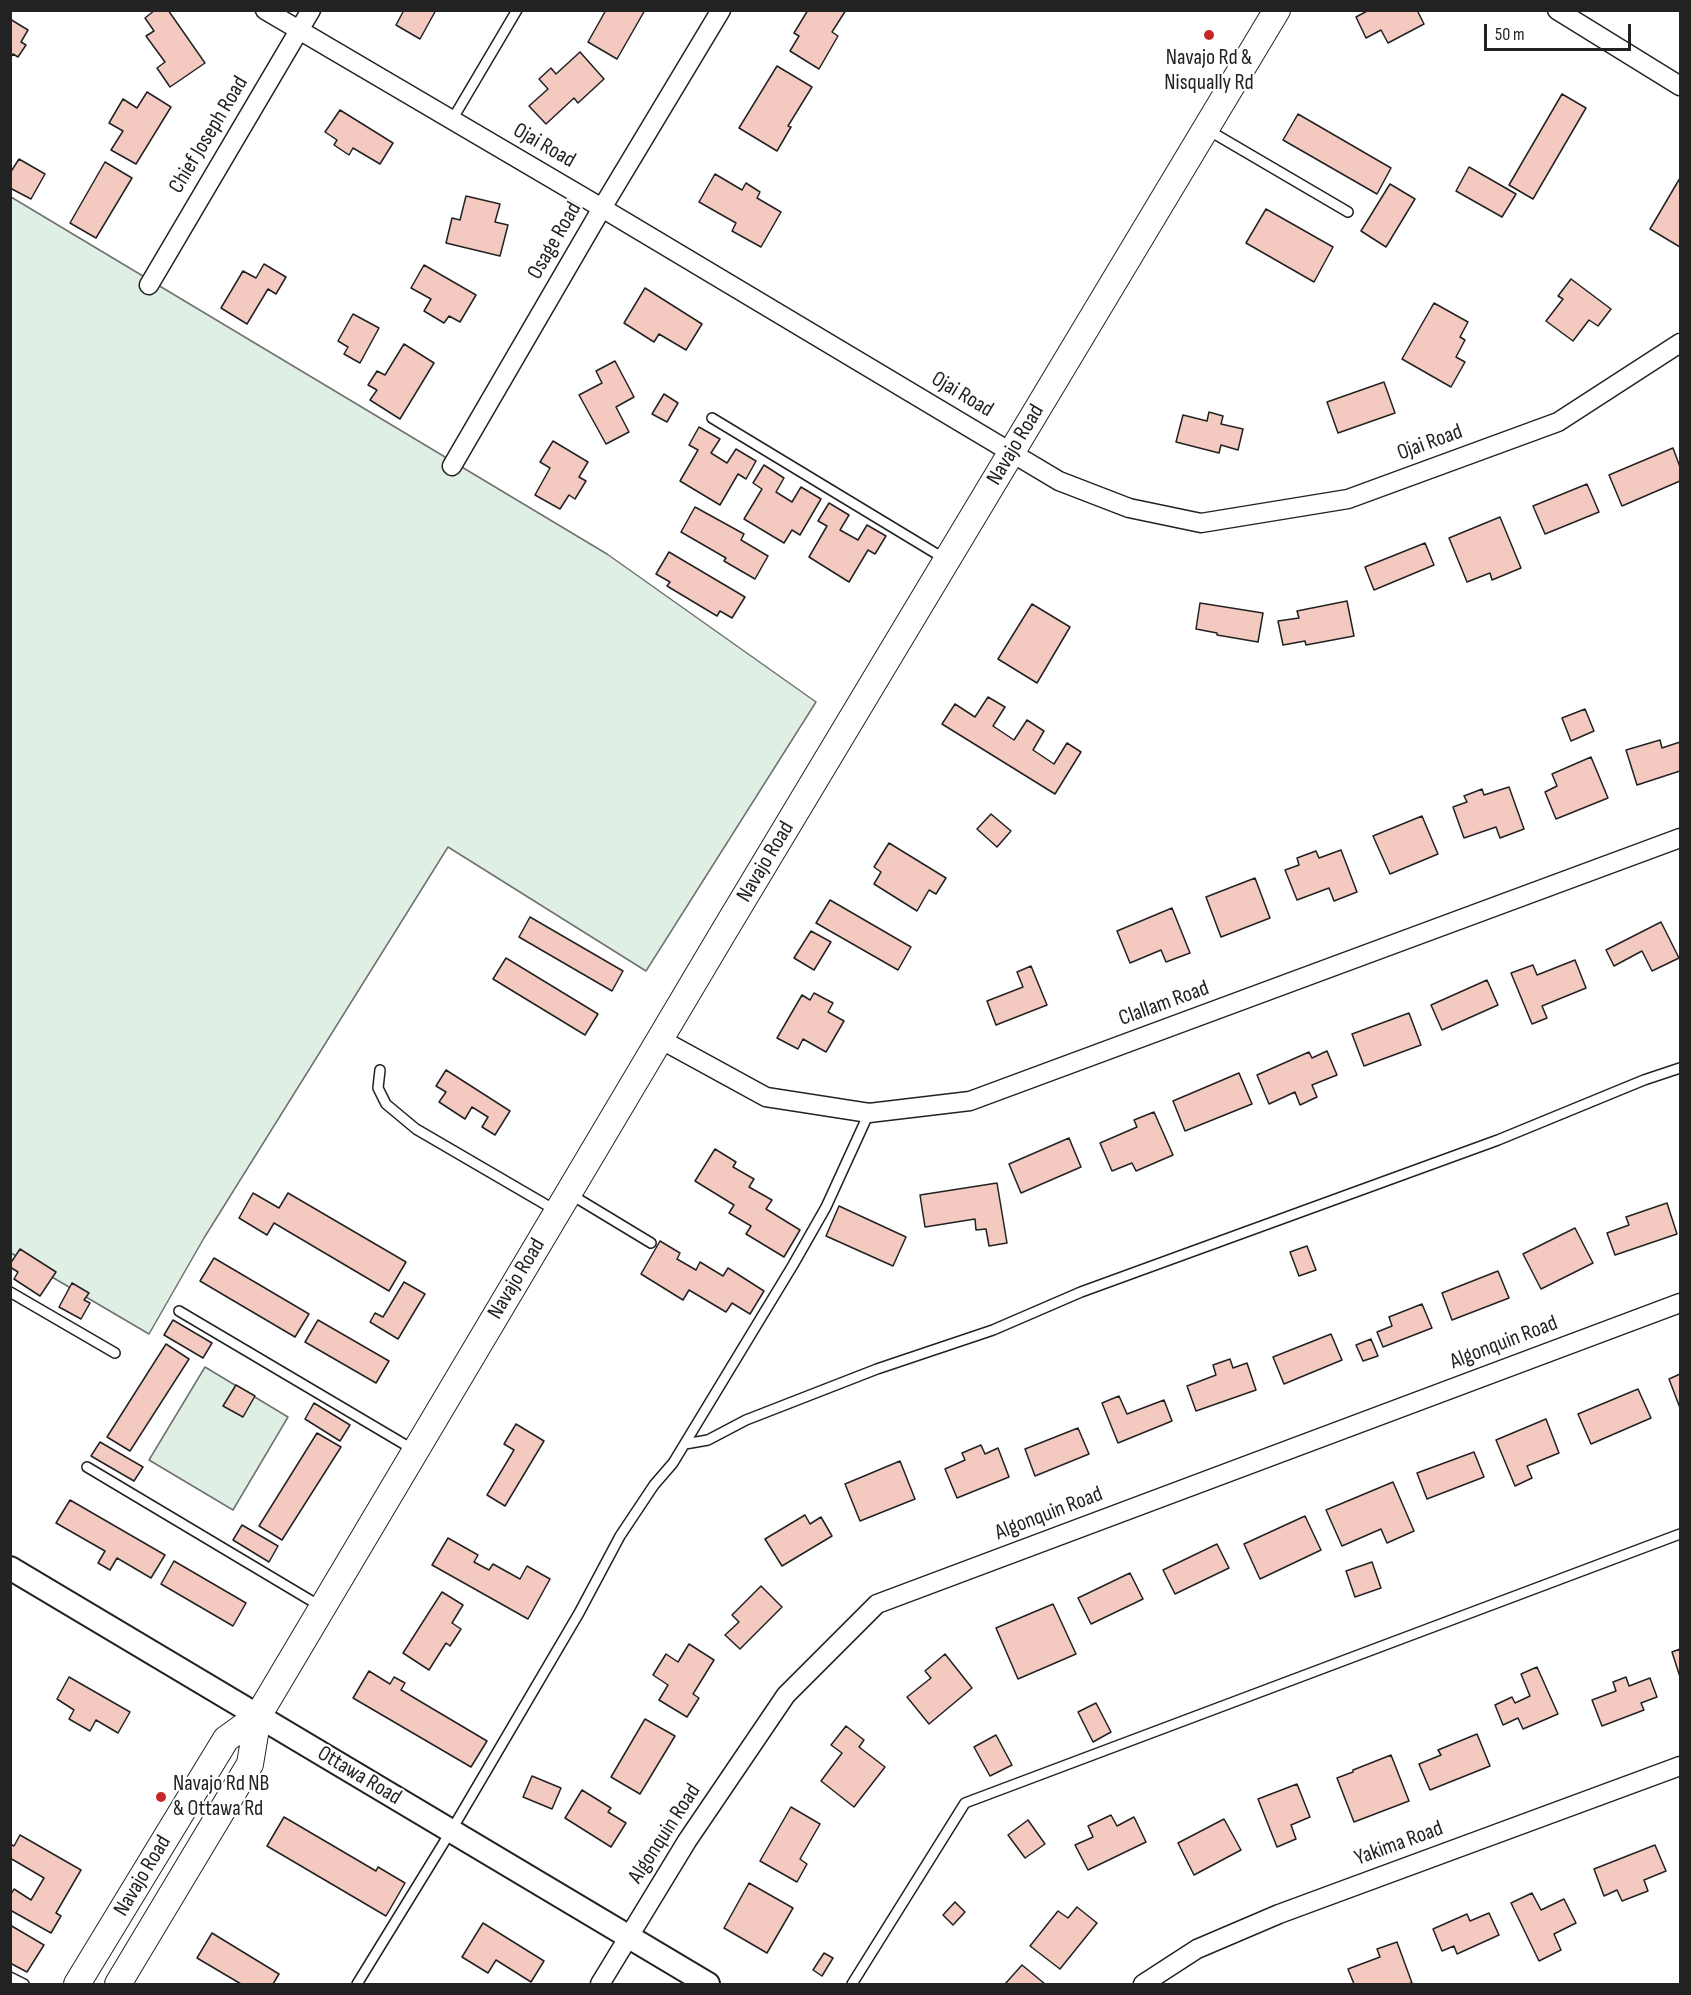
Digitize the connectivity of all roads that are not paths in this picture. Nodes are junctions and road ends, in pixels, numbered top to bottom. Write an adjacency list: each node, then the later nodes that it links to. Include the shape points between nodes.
1 (265, 10): 7 (street, Ojai Road)
2 (311, 10): 7 (street, Chief Joseph Road)
3 (517, 10): 9 (lane)
4 (721, 10): 11 (street, Osage Road)
5 (1277, 10): 10 (main road, Navajo Road)
6 (1557, 10): 8 (street)
7 (299, 30): 9 (street, Ojai Road); 13 (street, Chief Joseph Road)
8 (1680, 86)
9 (452, 120): 11 (street, Ojai Road)
10 (1206, 129): 12 (lane); 16 (main road, Navajo Road)
11 (602, 208): 16 (street, Ojai Road); 17 (street, Osage Road)
12 (1348, 212)
13 (149, 285)
14 (1680, 343): 16 (street, Ojai Road, via 1558,422 1337,501 1201,523 1129,508 1059,481)
15 (712, 418): 18 (lane)
16 (1011, 452): 18 (main road, Navajo Road)
17 (452, 466)
18 (947, 560): 20 (main road, Navajo Road)
19 (1680, 838): 23 (street, Clallam Road, via 970,1101)
20 (660, 1039): 23 (street, Clallam Road, via 766,1097); 24 (main road, Navajo Road)
21 (1680, 1068): 30 (lane, via 1498,1140 1081,1292 993,1330 877,1369 746,1420 708,1440)
22 (380, 1070): 24 (lane, via 378,1088 386,1104 416,1129)
23 (869, 1113): 30 (lane, via 826,1207)
24 (563, 1202): 25 (lane); 31 (main road, Navajo Road)
25 (651, 1243)
26 (10, 1292): 29 (lane)
27 (1680, 1303): 39 (street, Algonquin Road, via 877,1604 786,1695 687,1841)
28 (179, 1311): 31 (lane)
29 (115, 1353)
30 (685, 1444): 38 (lane, via 620,1536)
31 (415, 1451): 35 (main road, Navajo Road)
32 (87, 1467): 35 (lane)
33 (1680, 1534): 47 (lane, via 965,1803)
34 (10, 1568): 36 (street, Ottawa Road)
35 (322, 1607): 36 (main road, Navajo Road)
36 (258, 1716): 38 (street, Ottawa Road); 42 (main road, Navajo Road, via 226,1739); 43 (main road, Navajo Road, via 250,1764)
37 (1680, 1766): 48 (street, Yakima Road, via 1279,1914 1197,1949)
38 (451, 1831): 39 (street, Ottawa Road); 44 (lane)
39 (629, 1937): 45 (street, Algonquin Road); 46 (street, Ottawa Road)
40 (10, 1977): 41 (lane)
41 (24, 1984)
42 (77, 1984)
43 (118, 1984)
44 (357, 1984)
45 (600, 1984)
46 (708, 1984)
47 (852, 1984)
48 (1143, 1984)

